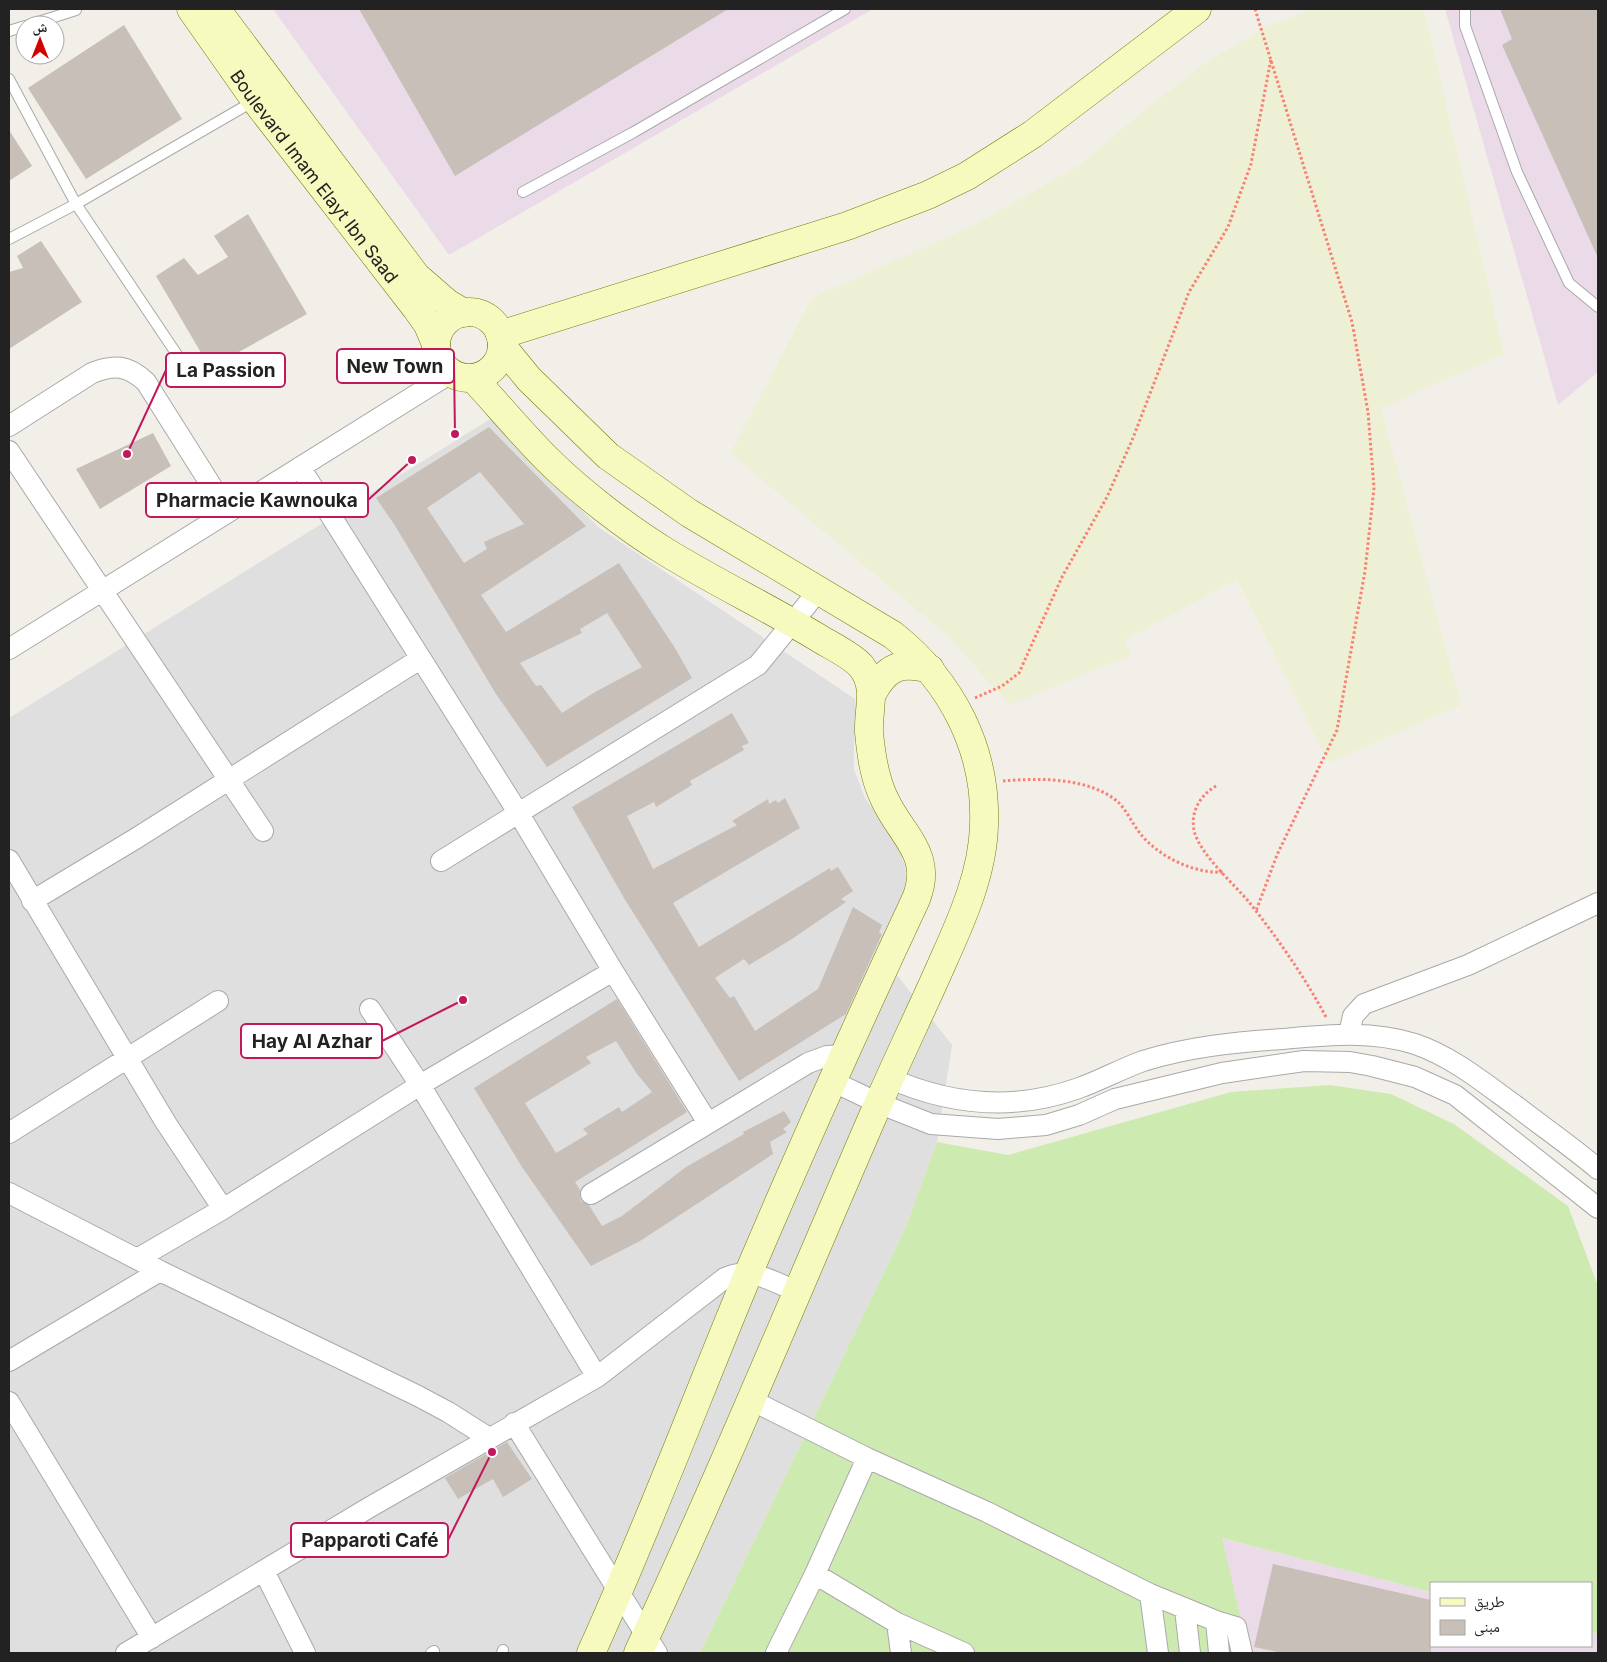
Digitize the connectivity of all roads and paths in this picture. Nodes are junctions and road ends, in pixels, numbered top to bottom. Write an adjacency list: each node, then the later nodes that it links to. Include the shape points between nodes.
1 (232, 9): 9 (street)
2 (845, 9): 13 (lane, via 634,132)
3 (1197, 9): 18 (street, via 1033,134 967,176 928,195 847,226)
4 (1255, 9): 10 (path)
5 (1464, 9): 16 (lane, via 1465,26 1517,172 1569,283)
6 (76, 10): 8 (lane)
7 (197, 10): 9 (street, Boulevard Imam Elayt Ibn Saad); 12 (street, Boulevard Imam Elayt Ibn Saad)
8 (60, 15)
9 (240, 40): 17 (street, Boulevard Imam Elayt Ibn Saad, via 416,276)
10 (1271, 58): 33 (path, via 1251,164 1228,228 1189,292 1107,497 1062,577 1019,673 1002,686); 44 (path, via 1352,322 1368,412 1374,488 1365,571 1337,730 1277,855)
11 (9, 80): 14 (lane)
12 (255, 100): 14 (lane); 19 (street, Boulevard Imam Elayt Ibn Saad, via 416,308)
13 (523, 192)
14 (76, 204): 15 (lane); 20 (lane)
15 (9, 239)
16 (1598, 307)
17 (464, 313): 18 (street, via 486,317 495,325); 19 (street, via 444,323)
18 (501, 341): 21 (street, via 500,358 494,367 484,374); 26 (street, via 528,379 608,456 688,513)
19 (436, 344): 21 (street, via 437,356 443,366)
20 (186, 368)
21 (462, 376): 24 (street); 28 (street, via 548,460 599,503 665,551)
22 (9, 426): 25 (street, via 92,373 106,367 129,368 146,382)
23 (9, 451): 27 (street)
24 (300, 467): 25 (street); 30 (street)
25 (228, 512): 27 (street)
26 (820, 590): 28 (street); 31 (street, via 894,634)
27 (102, 591): 29 (street); 34 (street)
28 (794, 623): 32 (street, via 861,667 869,679); 37 (street, via 758,665 743,676)
29 (9, 649)
30 (420, 660): 34 (street); 37 (street)
31 (930, 669): 32 (street, via 913,664 895,668 880,678); 33 (street)
32 (872, 694): 49 (street, via 869,729 873,764 884,798 920,858 921,885)
33 (956, 706): 35 (street, via 976,752)
34 (229, 780): 38 (street); 42 (street)
35 (982, 783): 41 (path, via 1050,781 1094,788 1118,802 1141,834 1173,859 1194,870); 51 (street, via 984,828 966,909)
36 (1216, 786): 41 (path, via 1198,804 1193,822 1198,842)
37 (519, 814): 40 (street); 45 (street)
38 (263, 831)
39 (9, 860): 42 (street)
40 (441, 861)
41 (1223, 872): 44 (path)
42 (32, 900): 50 (street)
43 (1598, 903): 48 (street, via 1468,965 1364,1004)
44 (1256, 911): 48 (path)
45 (613, 971): 53 (street); 55 (street)
46 (218, 1001): 50 (street)
47 (370, 1010): 53 (street)
48 (1343, 1034): 51 (street, via 1196,1048 1143,1062 1058,1094 1010,1102 945,1099); 57 (street, via 1396,1039 1455,1062)
49 (843, 1055): 52 (street); 55 (street, via 827,1056 808,1063)
50 (126, 1057): 56 (street); 61 (street)
51 (889, 1078): 54 (street)
52 (832, 1081): 54 (street); 64 (street)
53 (420, 1085): 61 (street); 67 (street)
54 (878, 1103): 60 (street, via 932,1124 974,1129 1022,1128 1046,1125 1115,1099 1204,1076 1288,1062 1350,1062 1394,1071 1455,1095); 65 (street)
55 (708, 1123): 59 (street)
56 (9, 1133)
57 (1598, 1169)
58 (9, 1193): 62 (street)
59 (591, 1194)
60 (1598, 1208)
61 (223, 1209): 62 (street)
62 (136, 1259): 63 (street)
63 (160, 1271): 66 (street); 71 (street, via 418,1396)
64 (749, 1272): 65 (street); 67 (street, via 735,1273 713,1286); 75 (street)
65 (798, 1292): 68 (street)
66 (9, 1361)
67 (597, 1377): 70 (street)
68 (751, 1400): 72 (street); 81 (street)
69 (9, 1402): 80 (street)
70 (514, 1423): 71 (street); 75 (street)
71 (489, 1438): 73 (street)
72 (867, 1458): 74 (street); 76 (street, via 987,1512)
73 (264, 1571): 80 (street); 83 (street)
74 (815, 1574): 79 (street); 85 (street)
75 (618, 1593): 81 (street); 84 (street)
76 (1150, 1594): 77 (street); 88 (street)
77 (1185, 1609): 78 (street); 89 (street)
78 (1216, 1621): 90 (street); 91 (street, via 1236,1627)
79 (898, 1623): 86 (street); 87 (street)
80 (152, 1638): 82 (street)
81 (647, 1648)
82 (126, 1653)
83 (305, 1653)
84 (591, 1653)
85 (776, 1653)
86 (901, 1653)
87 (964, 1653)
88 (1158, 1653)
89 (1190, 1653)
90 (1220, 1653)
91 (1242, 1653)

